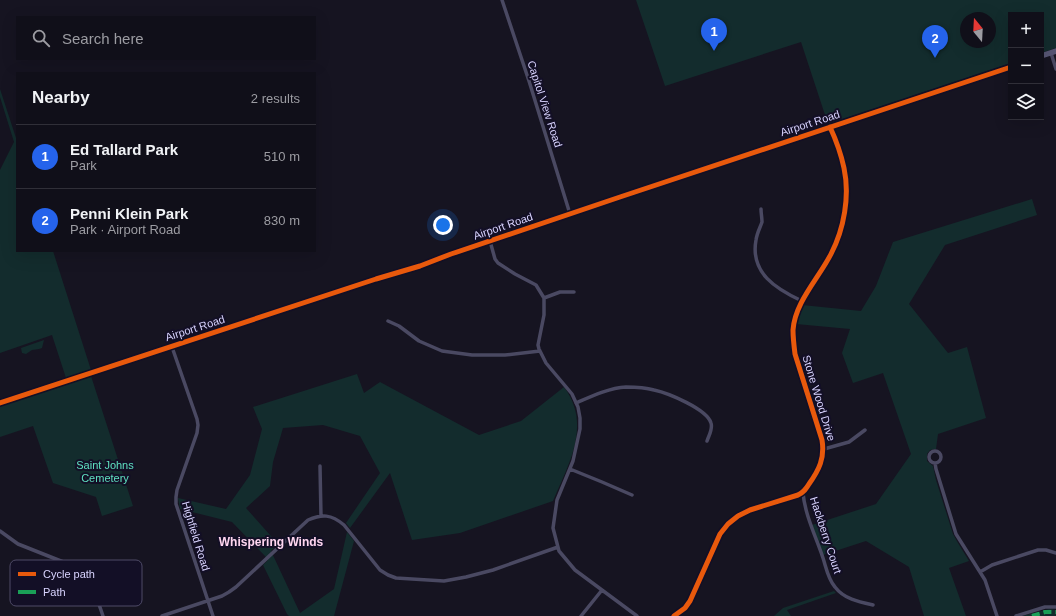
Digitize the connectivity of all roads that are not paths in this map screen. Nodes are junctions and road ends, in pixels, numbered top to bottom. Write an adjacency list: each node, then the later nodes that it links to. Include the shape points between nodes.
1 (502, 0): 7 (street, Capitol View Road)
2 (1053, 52): 4 (street)
3 (1008, 67): 5 (street, Airport Road)
4 (1056, 69)
5 (830, 127): 7 (street, Airport Road); 11 (street, Stone Wood Drive, via 844,168 846,191 842,226 831,255)
6 (760, 209): 11 (street, via 762,220 755,255 761,272 773,284)
7 (570, 214): 8 (street, Airport Road)
8 (490, 241): 10 (street, via 498,263 536,285); 13 (street, Airport Road)
9 (574, 292): 10 (street, via 560,292)
10 (544, 298): 14 (street, via 544,315 538,345)
11 (802, 301): 19 (street, Stone Wood Drive, via 793,328 793,342)
12 (388, 321): 14 (street, via 419,341 442,351 505,355)
13 (172, 347): 16 (street, Airport Road); 32 (street, Highfield Road, via 198,425 177,490 176,504)
14 (540, 351): 15 (street, via 546,363)
15 (576, 402): 18 (street, via 614,389 653,389 686,401 708,416 712,428); 22 (street, via 580,429)
16 (0, 403)
17 (865, 430): 19 (street, via 849,442)
18 (707, 441)
19 (824, 448): 23 (street, Stone Wood Drive, via 820,466)
20 (935, 463): 30 (street, via 956,534)
21 (320, 466): 25 (street)
22 (570, 469): 24 (street); 27 (street, via 556,500 553,528)
23 (803, 492): 33 (street, Hackberry Court, via 808,517 835,587 848,598); 41 (street, via 750,510 728,524 720,534 690,601)
24 (632, 495)
25 (321, 516): 27 (street, via 337,519 380,570 396,578 444,581 466,577); 32 (street, via 308,520 230,592)
26 (0, 531): 29 (street, via 18,544)
27 (558, 547): 31 (street, via 575,570)
28 (1056, 553): 30 (street, via 1038,550 992,565)
29 (58, 560)
30 (980, 572): 42 (street, via 987,584)
31 (602, 590): 39 (street); 40 (street)
32 (207, 601): 37 (street); 38 (street, Highfield Road)
33 (873, 605)
34 (100, 606): 36 (street)
35 (1056, 607): 43 (street, via 1045,607)
36 (103, 616)
37 (162, 616)
38 (213, 616)
39 (581, 616)
40 (637, 616)
41 (674, 616)
42 (997, 616)
43 (1016, 616)

